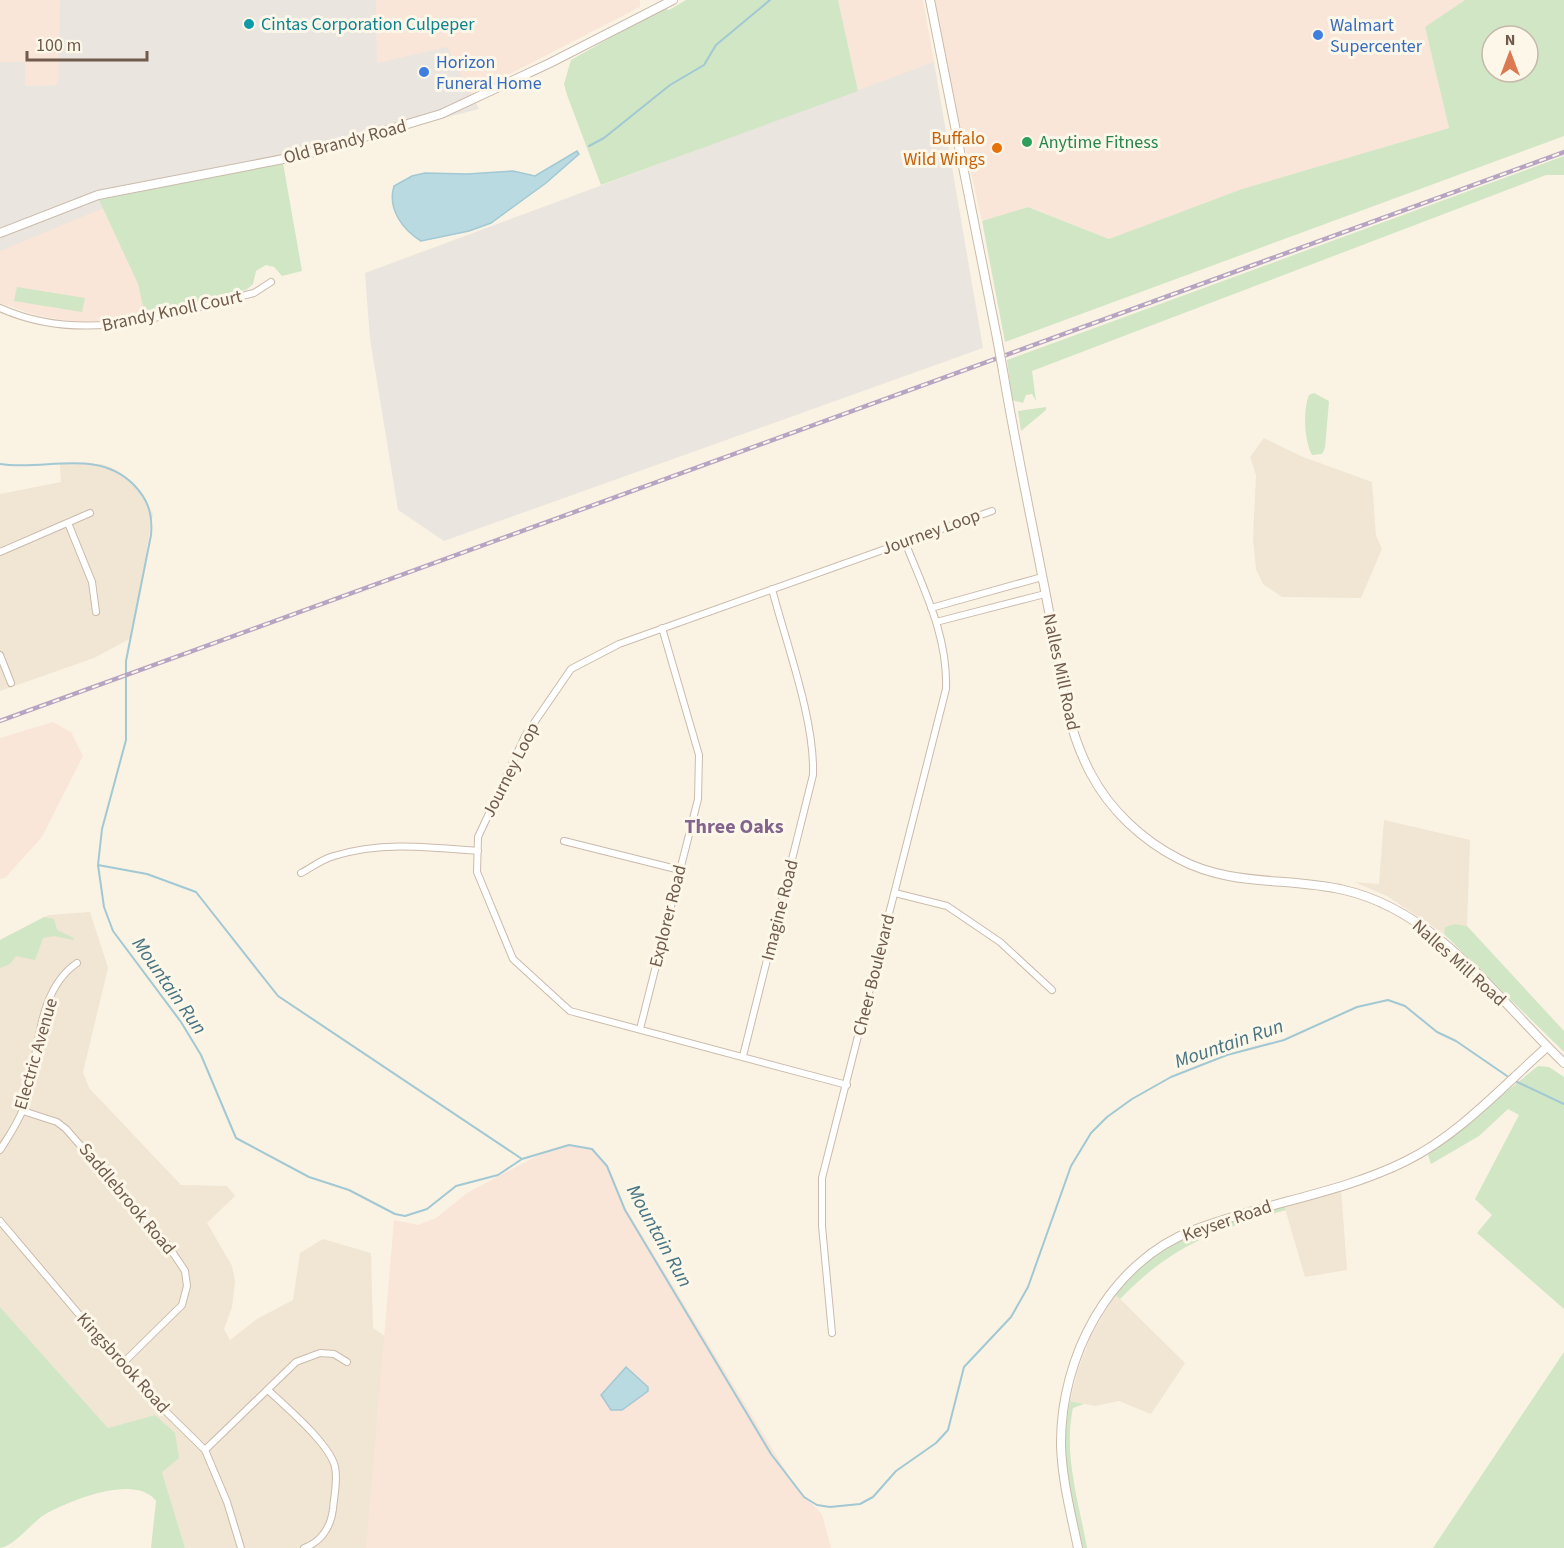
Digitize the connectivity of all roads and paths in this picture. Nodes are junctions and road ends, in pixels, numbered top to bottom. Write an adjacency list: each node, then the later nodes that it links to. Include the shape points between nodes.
1 (673, 0): 3 (street, Old Brandy Road, via 441,114 333,148 109,192)
2 (930, 0): 11 (street, Nalles Mill Road, bridge)
3 (0, 233)
4 (271, 282): 5 (street, Brandy Knoll Court, via 254,293 107,327 56,324)
5 (0, 308)
6 (992, 511): 9 (street, Journey Loop)
7 (90, 513): 8 (street)
8 (68, 523): 10 (street); 15 (street, via 92,582)
9 (905, 542): 12 (street, Journey Loop); 14 (street, Cheer Boulevard)
10 (0, 552)
11 (1042, 577): 13 (street, Nalles Mill Road); 14 (street)
12 (772, 589): 17 (street, Journey Loop); 29 (street, Imagine Road, via 814,760)
13 (1045, 594): 16 (street); 28 (street, Nalles Mill Road, via 1075,740 1092,777 1128,823 1180,860 1221,875 1330,887 1386,904 1437,939)
14 (931, 608): 16 (street, Cheer Boulevard)
15 (96, 612)
16 (936, 622): 24 (street, Cheer Boulevard, via 946,657 946,689)
17 (662, 628): 21 (street, Journey Loop, via 619,644 571,669 525,736 478,837); 22 (street, Explorer Road, via 699,756 698,799)
18 (0, 655): 19 (street)
19 (11, 683)
20 (564, 842): 22 (street)
21 (478, 851): 23 (street, via 375,846 332,856); 27 (street, Journey Loop, via 477,872 513,959 570,1011)
22 (680, 870): 27 (street, Explorer Road)
23 (301, 873)
24 (895, 893): 26 (street, via 947,906 1000,942); 31 (street, Cheer Boulevard)
25 (77, 963): 32 (street, Electric Avenue, via 63,974 52,996)
26 (1052, 990)
27 (640, 1029): 29 (street, Journey Loop)
28 (1547, 1047): 30 (street, Nalles Mill Road); 42 (street, Keyser Road, via 1436,1143 1406,1161 1192,1230 1148,1257 1117,1286 1085,1335 1065,1400 1062,1464)
29 (743, 1056): 31 (street, Journey Loop)
30 (1564, 1063)
31 (847, 1085): 35 (street, Cheer Boulevard, via 822,1178 822,1226)
32 (23, 1111): 33 (street, Electric Avenue); 37 (street, Saddlebrook Road, via 66,1129 167,1244 185,1271 187,1286 182,1305)
33 (0, 1150)
34 (0, 1221): 37 (street, Kingsbrook Road)
35 (832, 1333)
36 (347, 1362): 38 (street, via 334,1354 307,1357 284,1372)
37 (122, 1364): 39 (street, Kingsbrook Road)
38 (268, 1390): 39 (street); 41 (street, via 325,1448 335,1468 329,1525 318,1540)
39 (205, 1450): 40 (street, Kingsbrook Road)
40 (241, 1548)
41 (304, 1548)
42 (1078, 1548)

